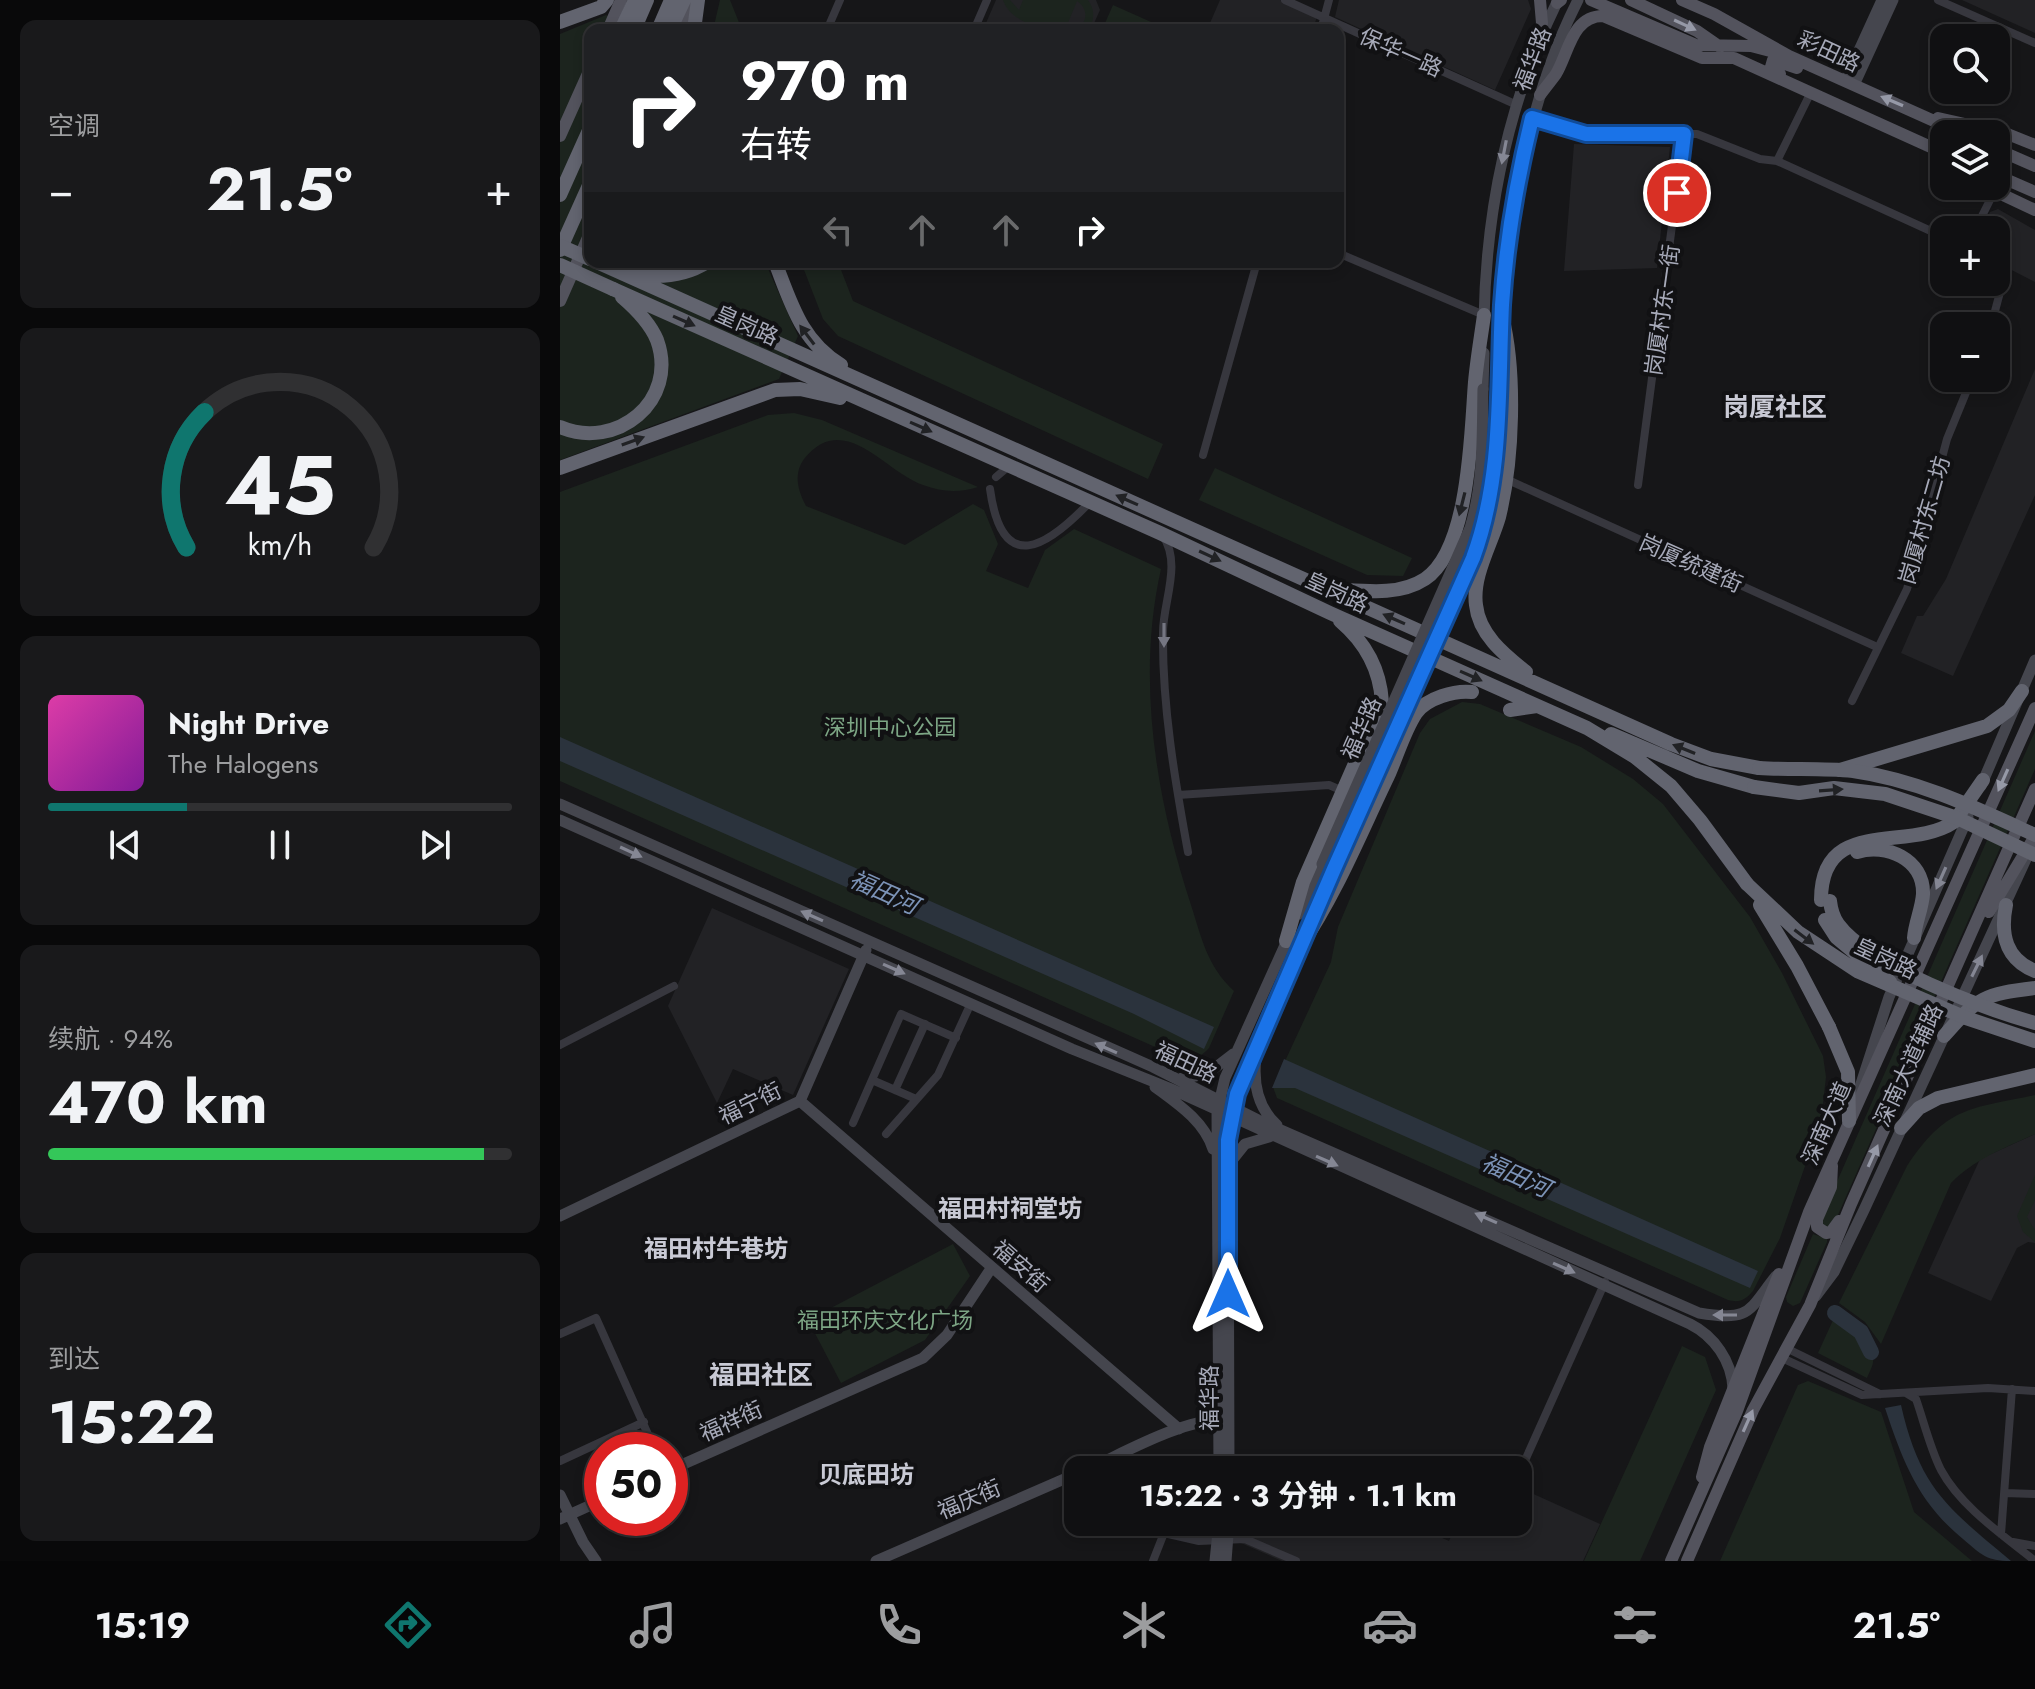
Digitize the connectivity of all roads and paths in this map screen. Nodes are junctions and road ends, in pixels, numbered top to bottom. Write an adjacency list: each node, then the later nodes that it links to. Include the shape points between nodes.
1 (607, 0): 22 (highway)
2 (621, 0): 23 (main road)
3 (635, 0): 24 (highway)
4 (647, 0): 25 (highway)
5 (671, 0): 26 (highway)
6 (684, 0): 27 (highway)
7 (696, 0): 28 (main road); 29 (highway)
8 (840, 0): 30 (street)
9 (987, 0): 31 (street)
10 (1285, 0): 21 (street, 保华一路)
11 (1329, 0): 21 (street)
12 (1540, 0): 37 (main road)
13 (1578, 0): 45 (main road, 福华路)
14 (1591, 0): 36 (main road, via 1696,45)
15 (1631, 0): 36 (main road, 彩田路, one-way to 36)
16 (1682, 0): 38 (main road, 彩田路)
17 (1882, 0): 42 (main road)
18 (1893, 0): 42 (main road)
19 (1938, 0): 35 (street)
20 (1559, 1): 37 (main road, 福华路)
21 (1324, 18): 32 (street); 33 (street, 保华一路)
22 (560, 22)
23 (611, 24)
24 (624, 24)
25 (637, 24)
26 (661, 24)
27 (673, 24)
28 (684, 24)
29 (694, 24)
30 (829, 24)
31 (977, 24)
32 (1322, 24)
33 (1337, 24)
34 (1344, 27): 46 (street, 保华一路)
35 (2035, 43)
36 (1719, 46): 38 (main road, via 1751,46); 39 (main road, 彩田路)
37 (1537, 47): 46 (main road, 福华路)
38 (1789, 56): 40 (main road, 彩田路)
39 (1734, 58): 43 (main road, 彩田路); 45 (main road, 彩田路, via 1702,58 1609,18 1591,17 1577,29)
40 (1831, 74): 42 (main road, 彩田路); 43 (main road, via 1773,60 1771,67)
41 (584, 82): 51 (main road)
42 (1850, 83): 47 (main road, 彩田路, one-way to 42)
43 (1791, 84): 44 (main road, 彩田路)
44 (1810, 94): 53 (main road, 彩田路); 60 (street)
45 (1540, 95): 48 (main road, 福华路)
46 (1517, 105): 81 (main road, 福华路, one-way to 81, via 1495,199)
47 (1924, 115): 49 (main road, 彩田路); 55 (main road, via 1984,127)
48 (1532, 118): 50 (street, via 1586,134); 82 (main road, 福华路, via 1513,215)
49 (1934, 120)
50 (1684, 134): 60 (street); 90 (street, 岗厦村东一街)
51 (560, 136)
52 (584, 138): 57 (highway)
53 (1910, 139): 56 (main road, 彩田路); 58 (main road)
54 (584, 141): 57 (highway)
55 (2035, 145)
56 (1930, 147)
57 (581, 148): 64 (highway)
58 (1930, 153)
59 (2010, 155): 61 (main road)
60 (1777, 161): 68 (street)
61 (2035, 166)
62 (2010, 181): 63 (main road)
63 (2035, 192)
64 (560, 195)
65 (584, 196): 70 (highway)
66 (2010, 199): 67 (main road)
67 (2035, 210)
68 (1930, 231)
69 (584, 247): 80 (main road)
70 (560, 248): 72 (highway, bridge)
71 (1344, 256): 81 (street)
72 (584, 257)
73 (560, 265): 79 (highway, 皇岗路, bridge)
74 (611, 268): 78 (highway, 皇岗路)
75 (696, 268): 78 (highway, via 670,275)
76 (777, 268): 84 (highway, one-way to 76, via 813,344 799,324)
77 (1255, 268): 87 (street)
78 (620, 272): 84 (highway, 皇岗路)
79 (613, 289): 85 (highway, 皇岗路, one-way to 85); 86 (highway, via 657,340 661,365 656,392 640,415 617,429 588,434)
80 (560, 301)
81 (1484, 315): 94 (highway, one-way to 94, via 1467,482); 120 (main road, 福华路, bridge, via 1482,466 1470,528)
82 (1502, 316): 89 (highway, via 1510,363); 120 (main road, 福华路, bridge, via 1494,480 1482,535)
83 (1966, 392): 98 (street, 岗厦村东二坊, via 1947,439 1907,589)
84 (893, 396): 96 (highway, 皇岗路, one-way to 84)
85 (872, 405): 88 (highway, one-way to 85, via 775,390 800,389); 92 (highway, 皇岗路, one-way to 92)
86 (560, 427)
87 (1203, 455)
88 (560, 468)
89 (1506, 479): 95 (highway); 98 (street, 岗厦统建街)
90 (1638, 485)
91 (990, 489): 92 (street, via 1000,530 1027,546 1050,539)
92 (1090, 502): 93 (highway, 皇岗路)
93 (1160, 533): 97 (highway, 皇岗路, one-way to 97); 114 (street, one-way to 114, via 1172,557 1163,632)
94 (1445, 555): 95 (highway, via 1448,572 1457,579 1474,578); 96 (highway, via 1435,572 1392,591)
95 (1482, 569): 100 (highway, via 1476,605 1482,625 1501,651)
96 (1326, 588): 100 (highway, 皇岗路, one-way to 96)
97 (1330, 613): 104 (highway, 皇岗路, one-way to 104); 107 (highway, via 1359,641 1378,670)
98 (1877, 647): 103 (street, 岗厦村东二坊)
99 (2035, 660): 101 (main road, 深南大道辅路)
100 (1542, 685): 110 (highway, 皇岗路, one-way to 100, bridge, via 1723,762)
101 (2022, 691): 110 (highway, via 1994,723); 111 (main road, 深南大道辅路)
102 (1472, 692): 109 (highway, via 1453,693 1424,706)
103 (1852, 701)
104 (1538, 705): 106 (highway); 108 (highway, 皇岗路)
105 (2035, 708): 151 (main road, 深南大道, one-way to 151)
106 (1510, 710)
107 (1378, 716): 109 (highway, via 1399,713); 113 (highway)
108 (1587, 728): 119 (highway, one-way to 119, bridge, via 1754,787 1799,793 1834,788 1893,796 1957,818); 121 (highway, 皇岗路, via 1671,786)
109 (1408, 732): 126 (highway, via 1321,917)
110 (1839, 770): 117 (highway, 皇岗路, bridge, via 1921,787)
111 (1983, 780): 122 (highway, via 1948,826 1862,841 1839,853 1824,874); 124 (main road, 深南大道辅路, one-way to 124)
112 (2035, 789): 127 (main road)
113 (1343, 791): 114 (street, via 1329,785); 126 (highway, via 1303,882)
114 (1178, 795): 118 (street)
115 (560, 804): 125 (main road, 福田路, one-way to 115)
116 (560, 820): 128 (main road, 福田路, one-way to 128)
117 (2035, 837): 123 (main road, 深南大道辅路); 127 (main road)
118 (1188, 852)
119 (2035, 855)
120 (1328, 866): 126 (main road, 福华路)
121 (1747, 884): 132 (highway, 皇岗路, one-way to 132, bridge, via 1811,942); 151 (highway, bridge, via 1829,1027 1848,1072)
122 (1826, 901): 124 (highway, via 1834,873 1847,858 1863,850 1891,851 1908,861 1922,884); 132 (highway, bridge, via 1825,920 1836,937); 134 (highway, bridge, via 1839,925 1882,959 1933,986)
123 (2006, 905): 129 (highway, via 2003,933 2008,949); 136 (main road, 深南大道辅路, one-way to 123)
124 (1914, 938): 151 (main road, 深南大道辅路)
125 (869, 942): 128 (main road, 福宁街); 143 (main road, 福田路, one-way to 125)
126 (1293, 944): 139 (main road, 福华路); 141 (main road, 福华路)
127 (1964, 952): 160 (main road, one-way to 127)
128 (864, 955): 133 (main road, 福田路, one-way to 133); 148 (main road, 福宁街)
129 (2035, 971)
130 (674, 986): 140 (street)
131 (2035, 988): 136 (highway, via 1984,997)
132 (1900, 990): 138 (highway, 皇岗路, bridge)
133 (971, 1003): 137 (street); 145 (main road, 福田路)
134 (2035, 1023)
135 (925, 1024): 137 (street); 144 (street, via 901,1014); 146 (street)
136 (1944, 1036): 153 (main road, 深南大道辅路)
137 (956, 1038): 147 (street, via 938,1075)
138 (2035, 1041)
139 (1258, 1044): 150 (main road, 福华路); 154 (main road, via 1255,1078 1261,1104)
140 (560, 1045)
141 (1240, 1047): 143 (main road, via 1207,1074); 149 (main road, 福华路)
142 (2035, 1075): 153 (highway, via 1924,1104)
143 (1178, 1079): 149 (main road, 福田路)
144 (872, 1080): 146 (street); 152 (street)
145 (1145, 1080): 149 (main road, 福田路); 158 (main road, via 1195,1120)
146 (895, 1090): 147 (street)
147 (916, 1099): 155 (street)
148 (800, 1101): 161 (main road, 福宁街); 163 (main road, 福安街)
149 (1218, 1106): 150 (main road, 福田路); 158 (main road, 福华路)
150 (1232, 1112): 154 (main road, 福田路); 156 (main road, 福田路); 159 (main road, 福华路)
151 (1849, 1121): 157 (main road, 深南大道)
152 (853, 1123)
153 (1901, 1128): 167 (main road, 深南大道辅路, via 1834,1272)
154 (1287, 1132): 165 (main road, 福田路, one-way to 154)
155 (886, 1134)
156 (1274, 1138): 159 (main road, via 1245,1144); 166 (main road, 福田路, one-way to 166)
157 (1832, 1159): 160 (main road, via 1831,1187 1817,1227 1831,1232); 162 (main road, 深南大道)
158 (1216, 1160): 175 (main road, 福华路)
159 (1228, 1168): 175 (main road, 福华路)
160 (1851, 1204): 167 (main road)
161 (560, 1216)
162 (1796, 1248): 164 (main road); 189 (main road, 深南大道, via 1743,1398)
163 (992, 1267): 177 (main road, 福安街); 184 (main road, 福祥街, via 947,1335 923,1358)
164 (1782, 1269): 165 (main road, 福田路, one-way to 165, via 1754,1308 1726,1316 1699,1313); 170 (main road)
165 (1609, 1274): 166 (street)
166 (1604, 1285): 170 (main road, 福田路, via 1707,1334 1731,1371); 182 (street)
167 (1810, 1305): 169 (main road)
168 (560, 1334): 176 (street, via 596,1318)
169 (1785, 1353): 174 (street); 174 (street, via 1862,1395); 205 (main road, one-way to 169, via 1757,1402)
170 (1733, 1389): 189 (main road, via 1705,1461)
171 (2012, 1389): 172 (street); 173 (street); 186 (street)
172 (2035, 1391)
173 (1905, 1392): 174 (street); 192 (street, via 1916,1399 1948,1480)
174 (1881, 1394)
175 (1224, 1419): 177 (main road); 180 (main road, 福华路); 181 (main road, 福华路)
176 (644, 1422): 178 (street); 183 (street)
177 (1179, 1429): 179 (main road)
178 (648, 1432)
179 (1118, 1456)
180 (1220, 1456)
181 (1228, 1456)
182 (1527, 1456)
183 (560, 1461)
184 (688, 1462)
185 (1064, 1479): 199 (main road, 福庆街)
186 (2005, 1493): 187 (street); 192 (street)
187 (2035, 1494)
188 (560, 1495): 191 (main road)
189 (1700, 1496): 204 (main road, 深南大道)
190 (584, 1508): 191 (main road)
191 (565, 1517): 198 (main road)
192 (2001, 1534): 196 (street)
193 (1222, 1536): 195 (main road)
194 (1224, 1536): 195 (main road)
195 (1223, 1540): 200 (street, via 1164,1533); 201 (main road); 202 (main road); 203 (street, via 1245,1539)
196 (2012, 1542): 197 (street); 206 (street)
197 (2035, 1546)
198 (596, 1561)
199 (876, 1561)
200 (1153, 1561)
201 (1215, 1561)
202 (1226, 1561)
203 (1296, 1561)
204 (1671, 1561)
205 (1687, 1561)
206 (2035, 1561)

